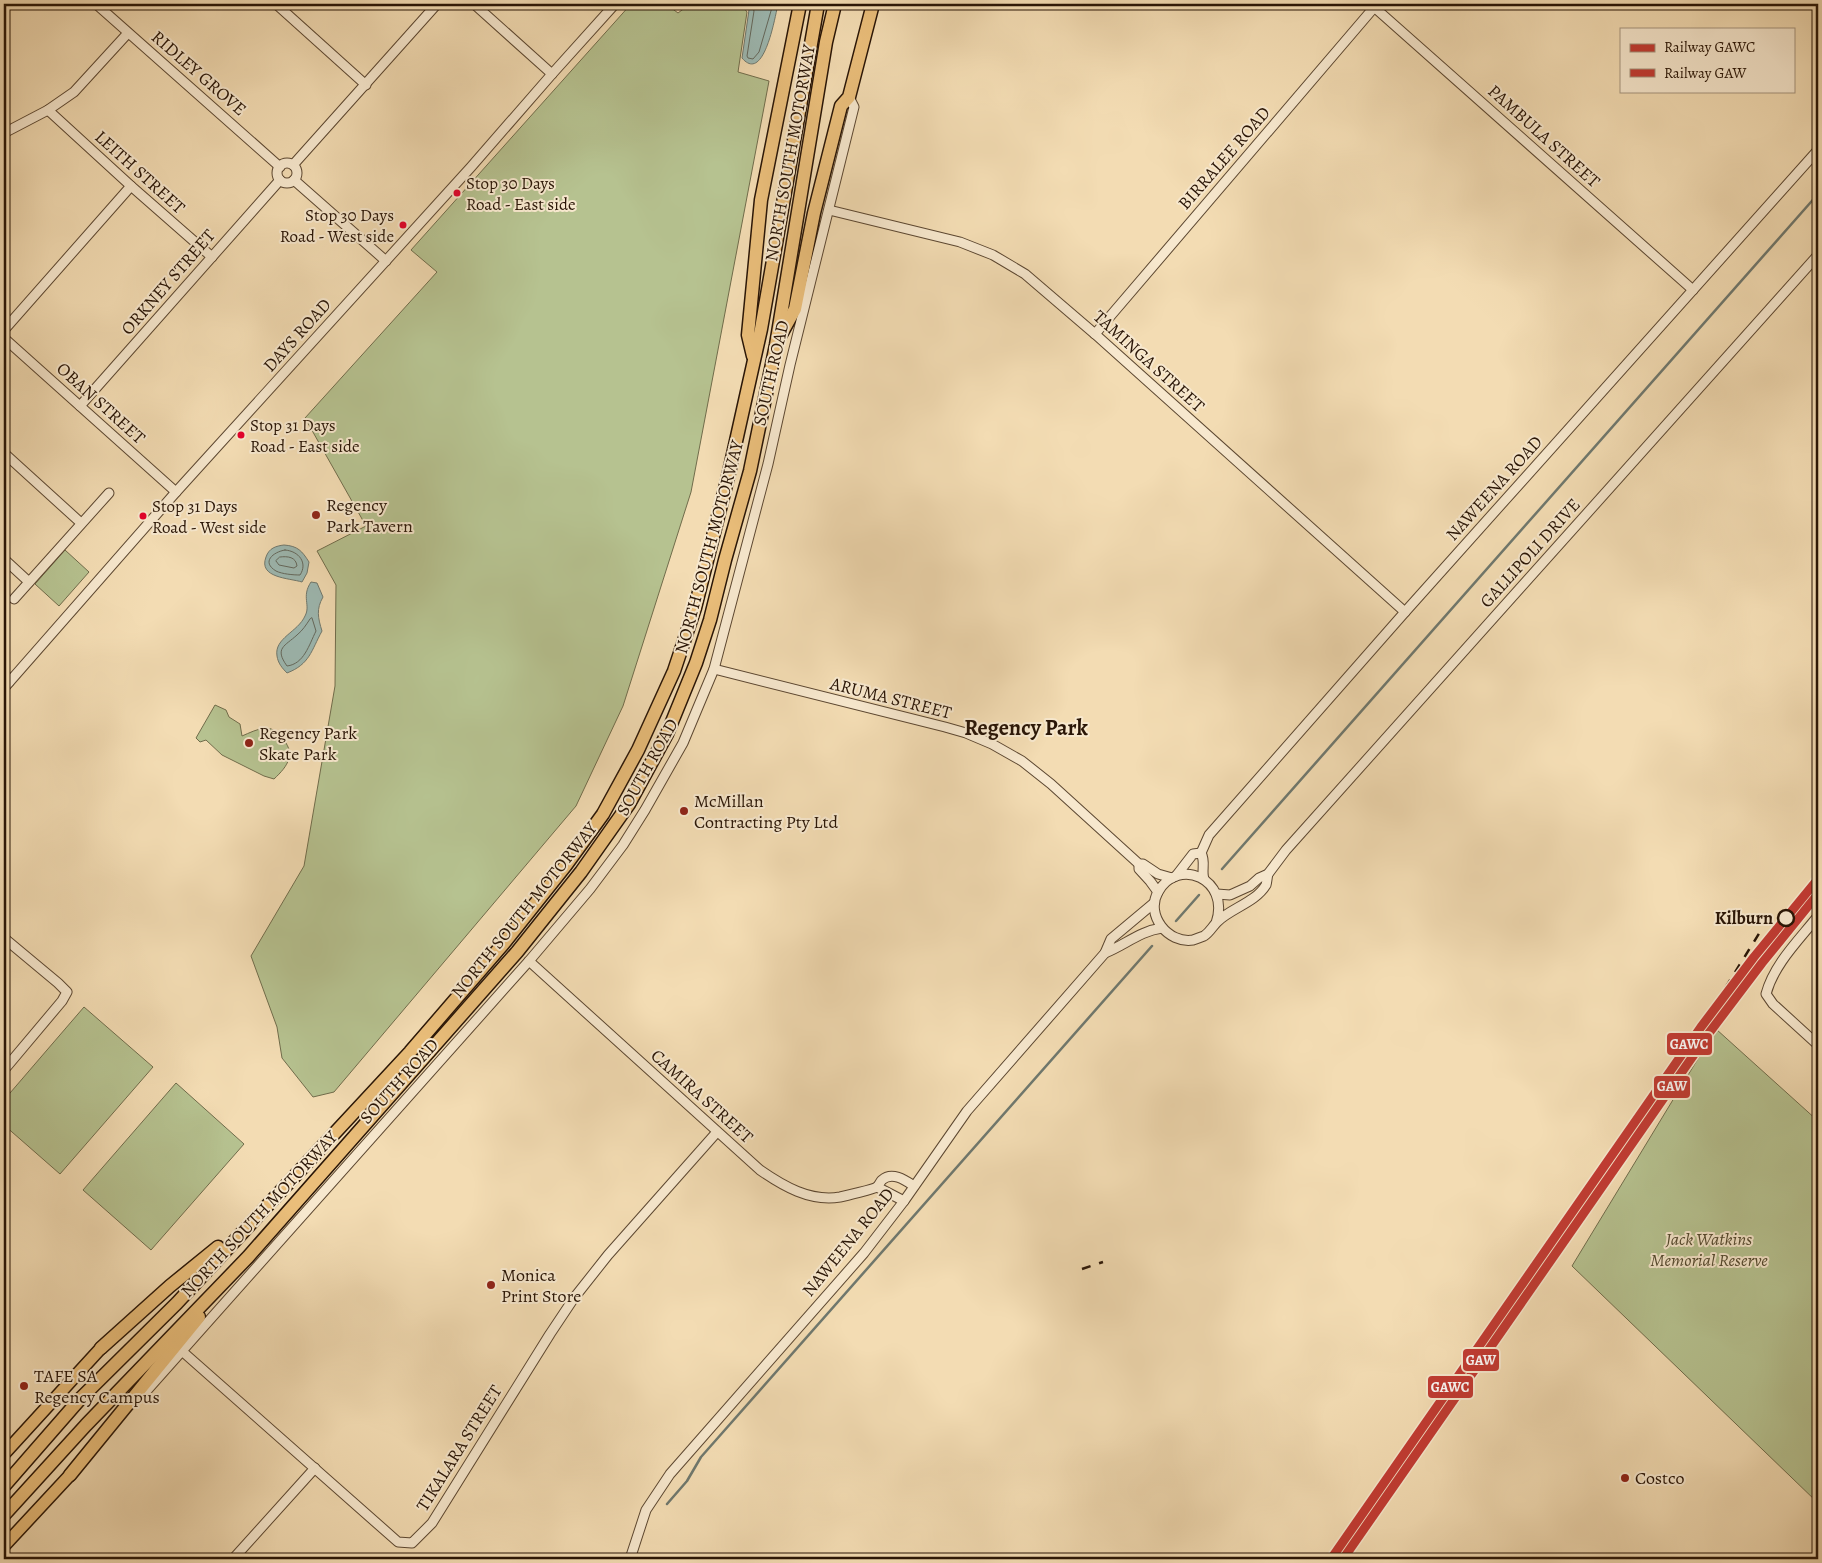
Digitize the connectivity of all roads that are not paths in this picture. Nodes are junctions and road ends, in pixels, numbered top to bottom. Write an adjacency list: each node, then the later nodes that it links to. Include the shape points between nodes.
1 (96, 4): 11 (street, RIDLEY GROVE)
2 (276, 4): 13 (street)
3 (437, 4): 13 (street)
4 (474, 4): 12 (street)
5 (615, 4): 12 (street, DAYS ROAD)
6 (800, 4): 32 (highway, via 761,200 748,335)
7 (818, 4): 32 (highway, NORTH SOUTH MOTORWAY)
8 (835, 4): 31 (highway, NORTH SOUTH MOTORWAY)
9 (873, 4): 14 (highway, SOUTH ROAD)
10 (1376, 5): 27 (street, PAMBULA STREET); 29 (street, BIRRALEE ROAD)
11 (128, 32): 15 (street, via 74,92); 19 (street, RIDLEY GROVE)
12 (552, 74): 26 (street, DAYS ROAD)
13 (366, 84): 18 (street)
14 (849, 97): 23 (street, SOUTH ROAD, via 854,108); 31 (highway, via 840,106 795,309)
15 (48, 110): 16 (street); 22 (street, LEITH STREET)
16 (4, 134)
17 (1818, 150): 27 (street, NAWEENA ROAD)
18 (293, 165): 19 (street, via 287,163); 21 (street, via 297,172)
19 (280, 167): 20 (street, via 277,172)
20 (280, 180): 21 (street, via 289,183); 25 (street, ORKNEY STREET)
21 (294, 180): 26 (street)
22 (131, 186): 25 (street, LEITH STREET); 28 (street)
23 (829, 210): 29 (street, TAMINGA STREET, via 960,242 993,254 1025,274); 42 (street, SOUTH ROAD, via 766,473)
24 (1818, 255): 47 (street, GALLIPOLI DRIVE)
25 (212, 257): 33 (street, ORKNEY STREET)
26 (386, 261): 35 (street, DAYS ROAD)
27 (1693, 290): 41 (street, NAWEENA ROAD)
28 (4, 330)
29 (1095, 334): 41 (street, TAMINGA STREET)
30 (4, 338): 33 (street, OBAN STREET)
31 (776, 345): 66 (highway, NORTH SOUTH MOTORWAY, via 750,471 710,620 668,734 628,804 581,872 517,952)
32 (754, 361): 65 (highway, NORTH SOUTH MOTORWAY, via 695,608 674,671 638,750 603,814 498,950 410,1052)
33 (80, 406): 35 (street, OBAN STREET)
34 (4, 453): 37 (street)
35 (176, 492): 44 (street, DAYS ROAD)
36 (108, 493): 37 (street)
37 (81, 523): 39 (street)
38 (4, 559): 39 (street)
39 (29, 582): 40 (street)
40 (14, 599)
41 (1405, 612): 45 (street, NAWEENA ROAD, via 1209,835)
42 (714, 669): 46 (street, ARUMA STREET, via 945,727 992,744 1022,761 1051,784); 58 (street, SOUTH ROAD, via 683,743 623,845)
43 (4, 672): 44 (street)
44 (6, 683)
45 (1201, 853): 48 (street, NAWEENA ROAD, via 1193,854); 49 (street)
46 (1139, 864): 48 (street, ARUMA STREET, via 1158,874); 50 (street, ARUMA STREET, via 1139,869)
47 (1268, 874): 51 (street, GALLIPOLI DRIVE, via 1240,891); 54 (street, GALLIPOLI DRIVE, via 1266,884 1253,898)
48 (1174, 877): 49 (street, via 1186,874); 50 (street)
49 (1204, 879): 51 (street)
50 (1158, 892): 52 (street)
51 (1217, 894): 54 (street, via 1220,904)
52 (1154, 904): 55 (street); 57 (street, NAWEENA ROAD, via 1111,939)
53 (1818, 916): 59 (street, via 1786,955 1770,980 1766,994)
54 (1216, 923): 55 (street, via 1193,940 1174,937)
55 (1162, 928): 57 (street, NAWEENA ROAD, via 1143,932)
56 (4, 938): 60 (street, via 66,992)
57 (1105, 953): 62 (street, NAWEENA ROAD, via 967,1111)
58 (529, 961): 61 (street, CAMIRA STREET); 68 (street, SOUTH ROAD)
59 (1818, 1045)
60 (4, 1070)
61 (717, 1132): 63 (street, CAMIRA STREET, via 760,1170 781,1185 803,1194 839,1197); 70 (street, TIKALARA STREET, via 574,1298 432,1523 412,1543 398,1542)
62 (914, 1186): 63 (street, CAMIRA STREET, via 890,1176); 64 (street, NAWEENA ROAD)
63 (877, 1187): 64 (street)
64 (904, 1201): 76 (street, NAWEENA ROAD, via 864,1253 670,1474 646,1510)
65 (251, 1221): 67 (highway, via 170,1286); 72 (highway, NORTH SOUTH MOTORWAY, via 177,1302 80,1399)
66 (248, 1257): 71 (highway); 73 (highway, NORTH SOUTH MOTORWAY)
67 (101, 1348): 69 (main road)
68 (183, 1352): 70 (street, TIKALARA STREET); 71 (street, SOUTH ROAD)
69 (4, 1454)
70 (315, 1468): 75 (street)
71 (70, 1474): 74 (main road, SOUTH ROAD)
72 (4, 1486)
73 (4, 1515)
74 (4, 1546)
75 (233, 1559)
76 (630, 1559)

